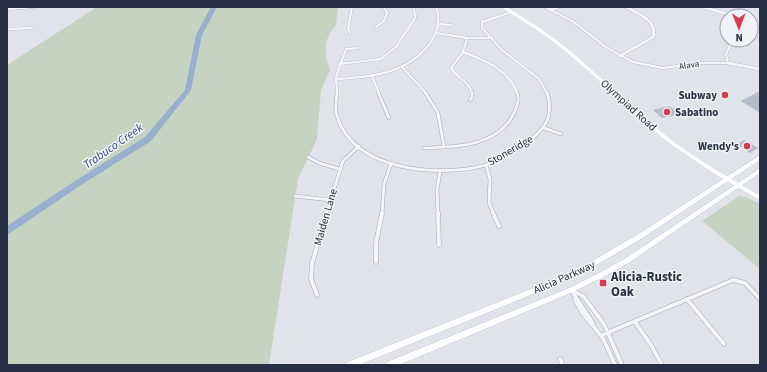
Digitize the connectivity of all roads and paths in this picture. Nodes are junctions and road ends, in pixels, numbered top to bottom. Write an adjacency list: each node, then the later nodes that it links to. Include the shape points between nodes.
1 (34, 7): 12 (street)
2 (352, 7): 20 (street, via 348,28)
3 (384, 7): 17 (street, via 387,13 384,21)
4 (414, 7): 29 (street, via 415,18 396,47 381,59)
5 (436, 7): 15 (street)
6 (503, 7): 14 (main road, Olympiad Road)
7 (545, 7): 13 (street, Alava)
8 (559, 7): 13 (street)
9 (626, 7): 27 (street, via 650,21 655,32 653,36)
10 (704, 7): 11 (street)
11 (711, 8)
12 (7, 9)
13 (550, 10): 27 (street, Alava, via 577,23)
14 (512, 12): 23 (street, Stoneridge, via 482,22 482,28); 48 (main road, Olympiad Road, via 534,24 583,63 662,135)
15 (439, 24): 16 (street); 21 (street)
16 (451, 24)
17 (376, 27)
18 (32, 28): 19 (street)
19 (7, 29)
20 (350, 33)
21 (436, 33): 22 (street); 30 (street, via 423,54)
22 (467, 38): 23 (street); 26 (street)
23 (492, 38): 36 (street, Stoneridge, via 509,56 541,81 549,99 549,116)
24 (358, 48): 29 (street, Stoneridge, via 346,49)
25 (729, 48): 28 (street, via 726,54)
26 (463, 52): 34 (street, via 451,68 470,86); 39 (street, via 488,61 506,75 517,90 519,104 517,112 497,133 472,144)
27 (620, 56): 28 (street, Alava, via 640,64 663,68 698,63)
28 (728, 63): 31 (street, Alava)
29 (339, 64): 33 (street, Stoneridge)
30 (403, 68): 32 (street); 39 (street, via 421,87 438,112)
31 (760, 69)
32 (372, 76): 33 (street); 35 (street)
33 (336, 79): 38 (street, Stoneridge, via 337,116 345,132)
34 (470, 100)
35 (389, 118)
36 (544, 128): 37 (street); 44 (street, Stoneridge, via 526,143)
37 (561, 134)
38 (359, 146): 43 (street, Stoneridge); 45 (street, Maiden Lane)
39 (444, 147): 40 (street)
40 (424, 148)
41 (760, 157): 48 (main road, Alicia Parkway)
42 (308, 158): 45 (street)
43 (391, 164): 47 (street, Stoneridge, via 408,169); 55 (street, via 384,184)
44 (486, 165): 47 (street, Stoneridge); 53 (street, via 490,179 489,202)
45 (339, 169): 52 (street, Maiden Lane)
46 (760, 170): 49 (main road, Alicia Parkway)
47 (440, 172): 54 (street)
48 (727, 179): 49 (main road, Olympiad Road); 56 (main road, Alicia Parkway, via 627,246)
49 (737, 186): 51 (main road, Olympiad Road); 57 (main road, Alicia Parkway, via 628,260)
50 (295, 196): 52 (street)
51 (760, 198)
52 (330, 200): 58 (street, Maiden Lane, via 312,264 311,279)
53 (499, 226)
54 (439, 245)
55 (376, 262)
56 (563, 279): 57 (main road); 69 (main road, Alicia Parkway)
57 (571, 290): 61 (street); 62 (street, via 583,296); 70 (main road, Alicia Parkway)
58 (317, 295)
59 (687, 299): 60 (street, via 730,281 740,280); 64 (street); 67 (street)
60 (760, 299)
61 (575, 300): 63 (street); 65 (street, via 587,320)
62 (600, 318): 63 (street); 66 (street, via 604,324)
63 (592, 322): 65 (street)
64 (635, 322): 66 (street); 74 (street)
65 (596, 327): 66 (street)
66 (604, 334): 72 (street); 73 (street)
67 (724, 344)
68 (560, 359): 71 (street)
69 (350, 365)
70 (390, 365)
71 (564, 365)
72 (615, 365)
73 (622, 365)
74 (662, 365)

